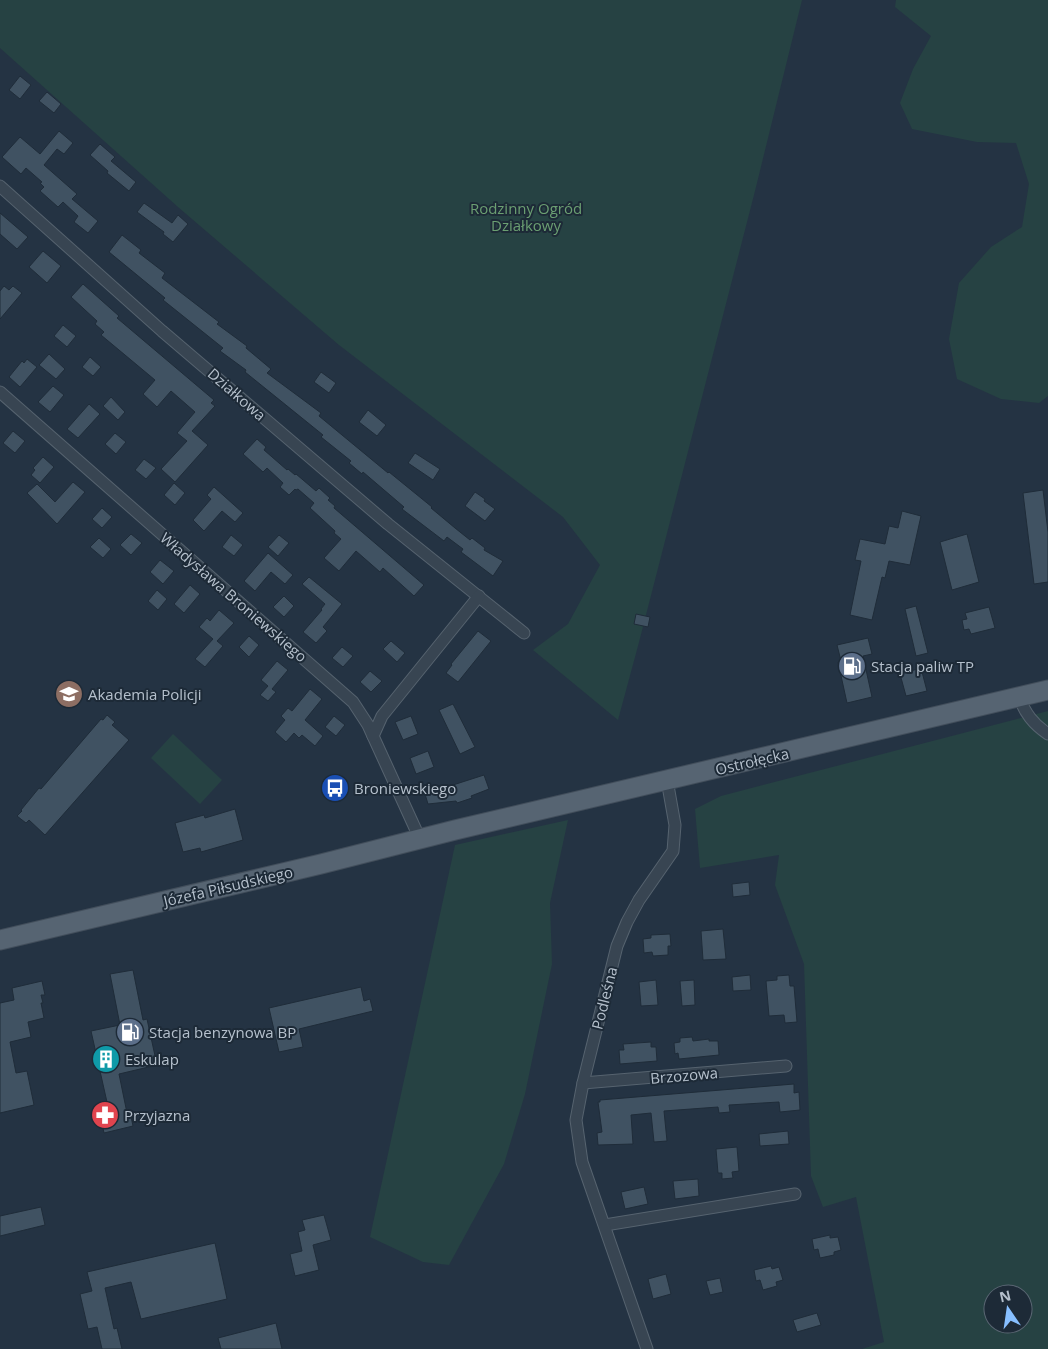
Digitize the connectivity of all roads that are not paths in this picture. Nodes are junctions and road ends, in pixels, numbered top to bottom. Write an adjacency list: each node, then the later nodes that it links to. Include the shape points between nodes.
1 (0, 186): 3 (street, Działkowa, via 162,331 388,524)
2 (0, 392): 8 (street, Władysława Broniewskiego, via 353,702)
3 (479, 596): 4 (street, Działkowa); 8 (street, via 382,716)
4 (524, 633)
5 (1048, 690): 6 (main road, Ostrołęcka)
6 (1019, 697): 7 (street, via 1025,712); 9 (main road, Ostrołęcka)
7 (1048, 734)
8 (373, 736): 11 (street, Władysława Broniewskiego)
9 (667, 780): 10 (main road, Ostrołęcka); 14 (street, Podleśna, via 674,825 673,851 639,900 617,946)
10 (455, 830): 11 (main road, Józefa Piłsudskiego)
11 (420, 839): 12 (main road, Józefa Piłsudskiego)
12 (0, 940)
13 (786, 1066): 14 (street, Brzozowa)
14 (583, 1084): 16 (street, Podleśna, via 576,1120 579,1146)
15 (795, 1194): 16 (street)
16 (605, 1225): 17 (street, Podleśna)
17 (647, 1349)

